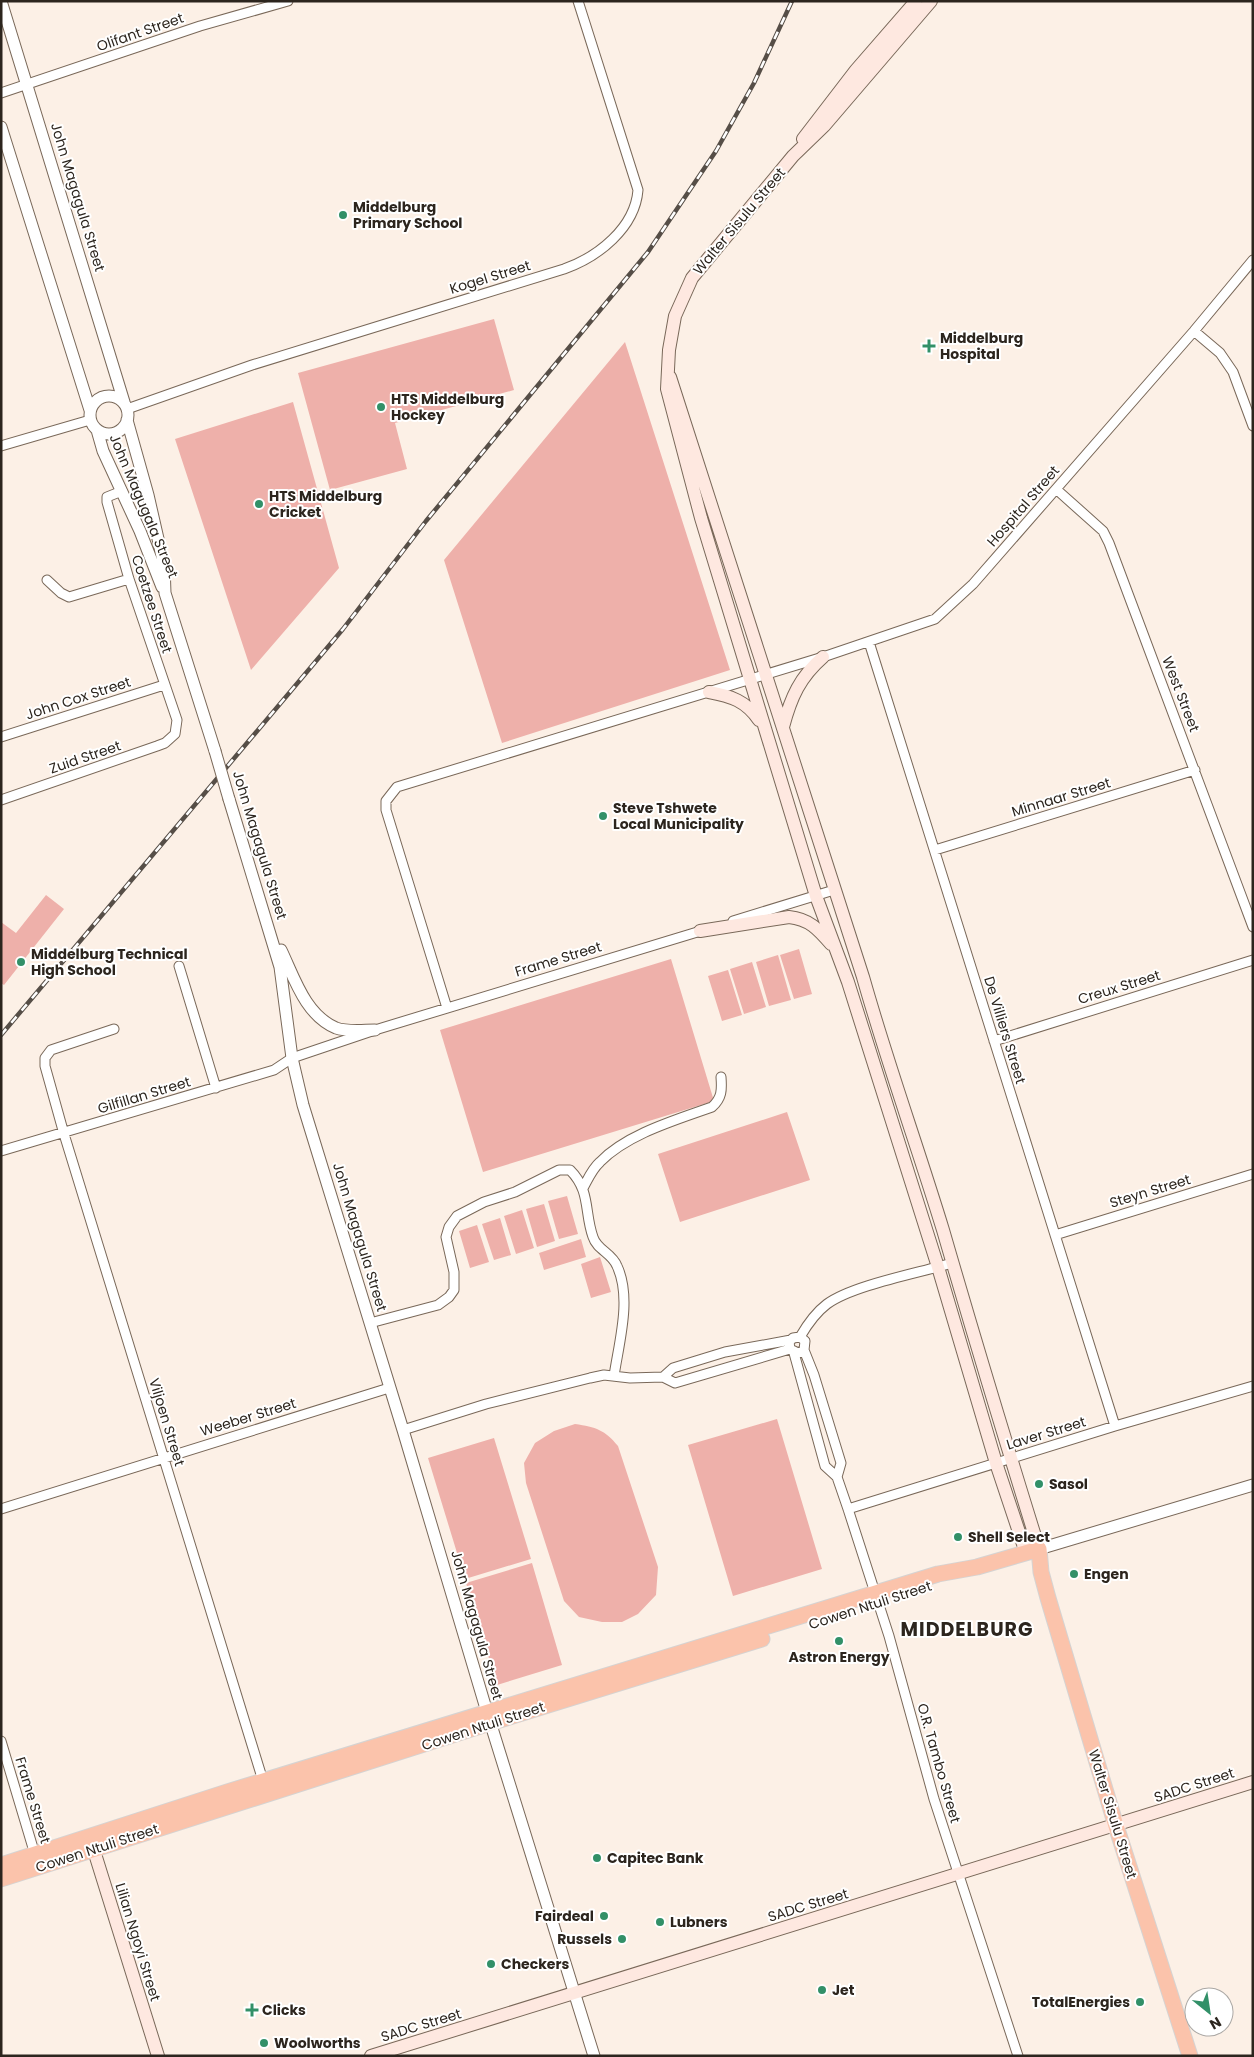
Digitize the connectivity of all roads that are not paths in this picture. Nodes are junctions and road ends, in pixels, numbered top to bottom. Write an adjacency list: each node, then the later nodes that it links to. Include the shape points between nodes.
1 (2, 1): 6 (street, John Magagula Street)
2 (288, 1): 6 (street, Olifant Street, via 200,26)
3 (578, 1): 13 (street, Kogel Street, via 638,190 633,210 607,244 586,260 564,269 252,365)
4 (916, 1): 9 (main road, Walter Sisulu Street, via 815,121)
5 (931, 1): 9 (main road, Walter Sisulu Street, via 824,126)
6 (28, 85): 7 (street, Olifant Street); 13 (street, John Magagula Street)
7 (1, 93)
8 (1, 128): 14 (street)
9 (793, 156): 12 (main road, Walter Sisulu Street, via 692,278 675,316 669,350)
10 (1253, 260): 11 (street, Hospital Street)
11 (1194, 331): 15 (street, via 1220,353 1232,372); 18 (street, Hospital Street)
12 (669, 375): 25 (main road); 26 (main road, Walter Sisulu Street, via 667,389 673,416)
13 (126, 410): 14 (street, via 112,396 105,396 93,404); 16 (street, John Magugala Street, via 118,432 111,434); 22 (street, John Magagula Street, via 164,565)
14 (90, 415): 16 (street, John Magugala Street); 17 (street)
15 (1253, 426)
16 (97, 430): 19 (street, John Magugala Street)
17 (1, 446)
18 (1056, 489): 23 (street, Hospital Street, via 973,584 942,614); 33 (street, West Street, via 1103,531 1109,543)
19 (122, 491): 20 (street, Coetzee Street, via 111,494 106,502); 22 (street, John Magugala Street)
20 (129, 579): 21 (street, via 69,597); 27 (street, Coetzee Street)
21 (47, 580)
22 (165, 593): 39 (street, John Magagula Street, bridge)
23 (869, 642): 24 (street, Hospital Street); 35 (street, De Villiers Street)
24 (824, 657): 25 (street, Hospital Street); 30 (main road, via 800,680)
25 (766, 674): 26 (street, Hospital Street); 30 (main road)
26 (750, 679): 28 (street, Hospital Street); 29 (main road, Walter Sisulu Street)
27 (164, 685): 31 (street, Coetzee Street, via 177,720); 32 (street, John Cox Street)
28 (709, 692): 29 (main road, via 736,699 750,707); 46 (street, Hospital Street, via 405,784 389,795 386,810)
29 (765, 728): 37 (main road, Walter Sisulu Street)
30 (783, 728): 36 (main road)
31 (175, 734): 34 (street, Zuid Street, via 165,743)
32 (1, 737)
33 (1195, 770): 35 (street, Minnaar Street); 38 (street, West Street)
34 (1, 800)
35 (935, 850): 49 (street, De Villiers Street)
36 (834, 890): 37 (street, Frame Street); 44 (main road)
37 (816, 896): 40 (street, Frame Street); 41 (main road, Walter Sisulu Street)
38 (1253, 927)
39 (271, 931): 48 (street, via 306,1000 320,1018 337,1028); 50 (street, John Magagula Street, via 281,976)
40 (700, 931): 41 (main road, via 789,917 801,918 813,924); 46 (street, Frame Street)
41 (836, 950): 45 (main road, Walter Sisulu Street)
42 (1253, 960): 49 (street, Creux Street)
43 (179, 966): 52 (street)
44 (862, 977): 45 (main road); 53 (main road)
45 (848, 982): 54 (main road, Walter Sisulu Street)
46 (447, 1008): 48 (street, Frame Street)
47 (114, 1030): 55 (street, Viljoen Street, via 58,1046 45,1058)
48 (375, 1030): 50 (street, Frame Street)
49 (994, 1041): 59 (street, De Villiers Street)
50 (292, 1058): 52 (street, Gilfillan Street, via 274,1070); 62 (street, John Magagula Street, via 303,1105)
51 (721, 1077): 58 (street, via 719,1101 712,1107 651,1130 613,1151 600,1162)
52 (216, 1088): 55 (street, Gilfillan Street)
53 (903, 1112): 54 (main road); 60 (main road)
54 (889, 1116): 61 (main road, Walter Sisulu Street)
55 (64, 1134): 56 (street, Gilfillan Street); 73 (street, Viljoen Street)
56 (1, 1151)
57 (1253, 1174): 59 (street, Steyn Street)
58 (583, 1188): 62 (street, via 570,1170 559,1170 457,1216 446,1237 454,1272 454,1290 449,1297 438,1305); 65 (street, via 594,1239 614,1258 624,1296)
59 (1055, 1234): 71 (street, De Villiers Street)
60 (952, 1263): 61 (street); 74 (main road)
61 (938, 1267): 63 (street, via 849,1293 828,1303); 75 (main road, Walter Sisulu Street)
62 (370, 1322): 68 (street, John Magagula Street)
63 (794, 1345): 64 (street, via 798,1354); 64 (street, O.R. Tambo Street, via 805,1341); 66 (street, via 725,1352 673,1368); 66 (street, via 675,1383); 70 (street, O.R. Tambo Street)
64 (804, 1350): 69 (street, O.R. Tambo Street)
65 (614, 1376): 66 (street); 72 (street, via 590,1378 486,1404)
66 (663, 1377)
67 (1253, 1386): 71 (street, Laver Street)
68 (389, 1388): 72 (street, John Magagula Street); 73 (street, Weeber Street)
69 (822, 1402): 70 (street); 76 (street, O.R. Tambo Street, via 841,1463)
70 (808, 1406): 76 (street, O.R. Tambo Street, via 825,1466)
71 (1115, 1426): 74 (street, Laver Street)
72 (403, 1430): 82 (street, John Magagula Street)
73 (164, 1458): 78 (street, Weeber Street); 85 (street, Viljoen Street)
74 (1010, 1459): 75 (street, Laver Street); 80 (main road)
75 (996, 1463): 79 (street, Laver Street); 80 (main road, Walter Sisulu Street)
76 (837, 1477): 79 (street, O.R. Tambo Street)
77 (1253, 1485): 80 (street, Cowen Ntuli Street)
78 (1, 1509)
79 (848, 1509): 81 (street, O.R. Tambo Street)
80 (1033, 1551): 81 (highway, Cowen Ntuli Street, via 964,1570 940,1583); 86 (highway, Walter Sisulu Street)
81 (877, 1598): 82 (highway, Cowen Ntuli Street); 90 (street, O.R. Tambo Street, via 927,1778)
82 (488, 1718): 85 (highway, Cowen Ntuli Street); 92 (street, John Magagula Street)
83 (1, 1741): 88 (street, Frame Street)
84 (1253, 1782): 86 (main road, SADC Street)
85 (265, 1788): 87 (highway, Cowen Ntuli Street)
86 (1116, 1826): 90 (main road, SADC Street); 97 (highway, Walter Sisulu Street)
87 (91, 1843): 88 (highway, Cowen Ntuli Street); 93 (main road, Lilian Ngoyi Street)
88 (37, 1860): 89 (highway, Cowen Ntuli Street); 91 (highway, Cowen Ntuli Street)
89 (1, 1864)
90 (959, 1874): 92 (main road, SADC Street); 96 (street, O.R. Tambo Street)
91 (1, 1879)
92 (576, 1993): 94 (main road, SADC Street); 95 (street, John Magagula Street)
93 (158, 2056)
94 (371, 2056)
95 (594, 2056)
96 (1018, 2056)
97 (1190, 2056)

